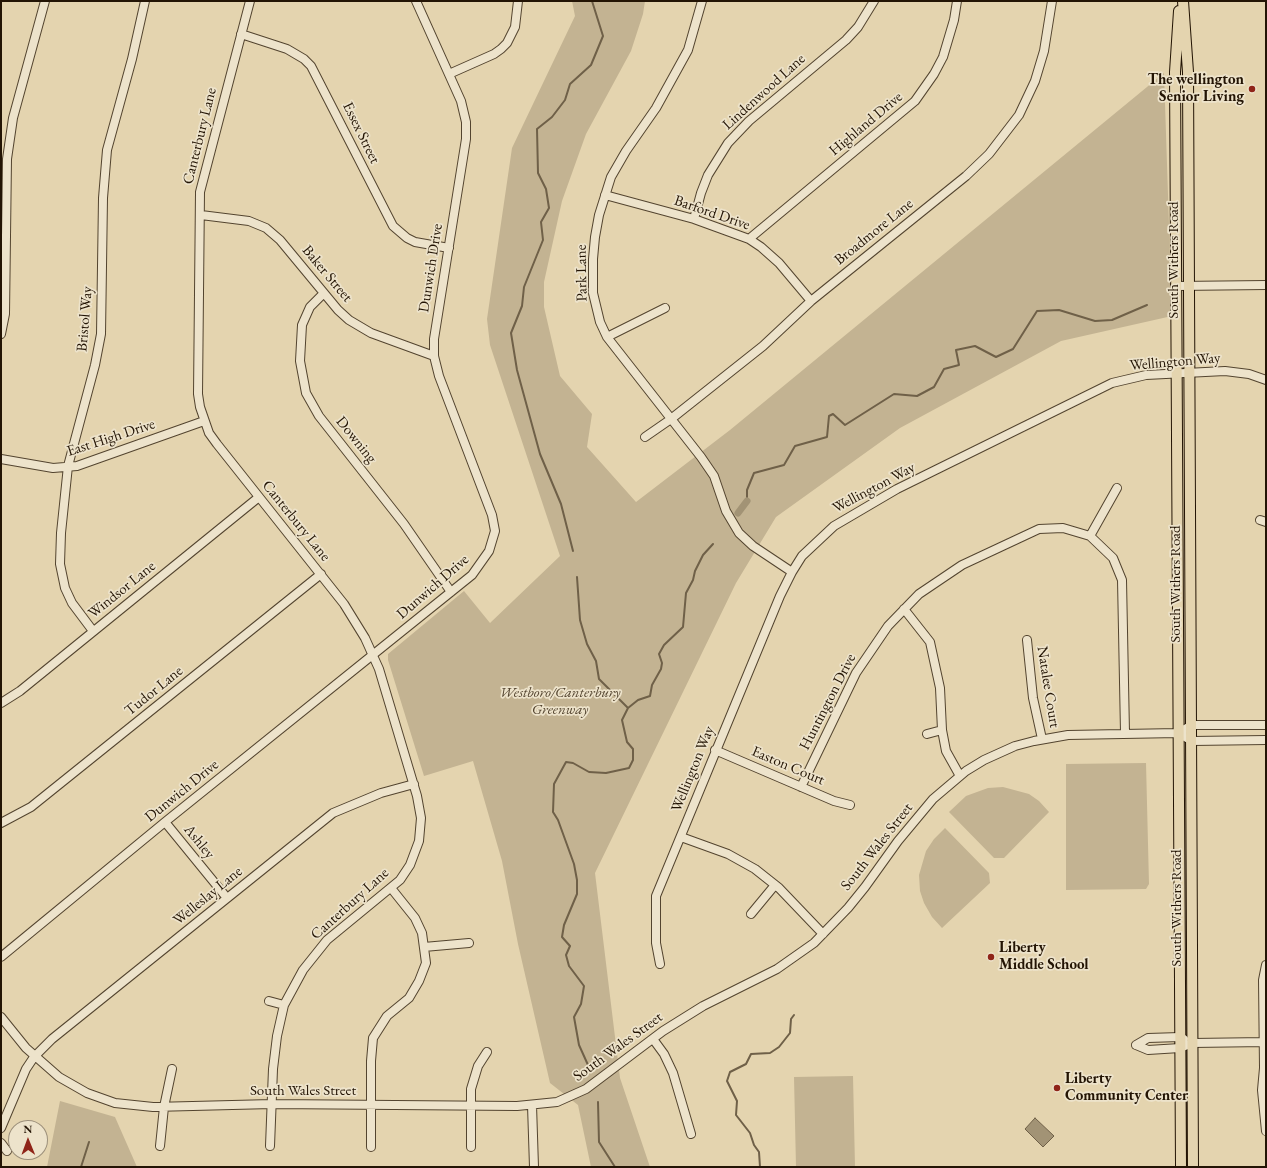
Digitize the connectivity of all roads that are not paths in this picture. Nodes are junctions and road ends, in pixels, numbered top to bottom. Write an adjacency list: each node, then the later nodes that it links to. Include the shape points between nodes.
1 (45, 1): 25 (street, via 13,118 7,159 5,314)
2 (145, 1): 35 (street, Bristol Way, via 107,150 103,198 101,334)
3 (250, 1): 12 (street, Canterbury Lane)
4 (416, 1): 13 (street, Dunwich Drive)
5 (518, 1): 13 (street, via 515,27 501,49)
6 (702, 1): 14 (street, Park Lane, via 688,50 656,108 619,164)
7 (874, 1): 16 (street, Lindenwood Lane, via 858,27 846,40 749,120 728,144 708,175)
8 (957, 1): 17 (street, Highland Drive, via 953,26 942,57 934,74 915,101)
9 (1052, 1): 23 (street, Broadmore Lane, via 1044,51 1035,81 1019,115 1000,142 966,176)
10 (1179, 1): 20 (main road, South Withers Road, via 1175,72)
11 (1183, 1): 21 (main road, South Withers Road, via 1188,72)
12 (241, 34): 15 (street, Canterbury Lane, via 202,181); 18 (street, Essex Street, via 287,49 311,66 392,226 415,242)
13 (449, 74): 18 (street, Dunwich Drive, via 461,100 466,130)
14 (605, 195): 16 (street, Barford Drive); 26 (street, Park Lane, via 595,236 592,282 595,305)
15 (201, 215): 22 (street, Baker Street, via 249,221 266,228 280,240); 32 (street, Canterbury Lane, via 198,394)
16 (694, 219): 17 (street, Barford Drive)
17 (749, 239): 23 (street, Barford Drive, via 779,263)
18 (449, 248): 27 (street, Dunwich Drive, via 434,339)
19 (1266, 285): 21 (street)
20 (1177, 286): 21 (street); 28 (main road, South Withers Road)
21 (1189, 286): 29 (main road, South Withers Road)
22 (324, 292): 27 (street, Baker Street, via 338,310 362,329); 41 (street, Downing, via 310,307 302,325 300,361 306,393 319,416 404,524)
23 (811, 301): 31 (street, Broadmore Lane, via 762,346)
24 (665, 308): 26 (street)
25 (1, 334)
26 (607, 337): 31 (street, Park Lane)
27 (434, 356): 41 (street, Dunwich Drive, via 439,376 495,524 493,541 483,562)
28 (1177, 374): 29 (street, Wellington Way); 39 (street, Wellington Way, via 1141,375 1112,383 897,489 834,526 802,556); 51 (main road, South Withers Road)
29 (1190, 374): 30 (street, Wellington Way, via 1236,372); 47 (main road, South Withers Road)
30 (1266, 380)
31 (671, 419): 33 (street, Broadmore Lane); 39 (street, Park Lane, via 714,476 726,511 739,533 753,546)
32 (204, 421): 35 (street, East High Drive, via 82,464); 37 (street, Canterbury Lane, via 217,444)
33 (645, 437)
34 (1, 459): 35 (street, East High Drive, via 53,468)
35 (68, 466): 43 (street, Bristol Way, via 60,564 64,588 69,599)
36 (1118, 488): 38 (street)
37 (259, 497): 40 (street, Canterbury Lane); 43 (street, Windsor Lane)
38 (1090, 536): 42 (street, Huntington Drive, via 1063,528 1039,529 962,565 919,594); 50 (street, Huntington Drive, via 1113,558 1122,580)
39 (792, 572): 56 (street, Wellington Way)
40 (321, 574): 45 (street, Canterbury Lane, via 358,624); 62 (street, Tudor Lane, via 31,807)
41 (451, 592): 45 (street, Dunwich Drive)
42 (904, 609): 49 (street, via 930,642 940,688); 59 (street, Huntington Drive, via 888,626 856,673)
43 (94, 631): 46 (street, Windsor Lane, via 20,691)
44 (1027, 640): 53 (street, Natalee Court, via 1033,698)
45 (373, 656): 58 (street, Canterbury Lane); 61 (street, Dunwich Drive)
46 (1, 703)
47 (1192, 725): 48 (street); 51 (street, South Wales Street); 55 (main road, South Withers Road)
48 (1266, 725)
49 (942, 730): 52 (street); 57 (street, via 946,751)
50 (1125, 733): 51 (street, South Wales Street); 53 (street, South Wales Street, via 1068,735)
51 (1178, 733): 55 (street, South Wales Street); 77 (main road, South Withers Road)
52 (927, 734)
53 (1042, 739): 57 (street, South Wales Street, via 998,754)
54 (1266, 740): 55 (street)
55 (1192, 741): 80 (main road, South Withers Road)
56 (715, 750): 59 (street, Easton Court); 63 (street, Wellington Way)
57 (960, 776): 68 (street, South Wales Street, via 933,799 898,841 865,887)
58 (414, 784): 65 (street, Canterbury Lane, via 420,807 419,841 410,865); 66 (street, Welleslay Lane, via 381,793 333,813)
59 (800, 787): 60 (street, Easton Court)
60 (850, 805)
61 (165, 822): 66 (street, Ashley); 71 (street, Dunwich Drive)
62 (1, 823)
63 (681, 837): 64 (street, via 728,854); 72 (street, Wellington Way, via 656,896 656,943)
64 (775, 885): 67 (street); 68 (street)
65 (391, 888): 70 (street, via 415,918 422,933); 75 (street, Canterbury Lane, via 327,940 303,970)
66 (227, 898): 83 (street, Welleslay Lane)
67 (751, 914)
68 (823, 934): 78 (street, South Wales Street, via 777,969 703,1006)
69 (469, 943): 70 (street)
70 (424, 947): 86 (street, via 426,963 420,981 409,998 387,1016 373,1038)
71 (1, 957)
72 (660, 964)
73 (1266, 965): 79 (street, via 1263,980)
74 (268, 1000): 75 (street)
75 (284, 1005): 85 (street, Canterbury Lane, via 277,1036)
76 (1, 1017): 83 (street, South Wales Street, via 26,1048)
77 (1180, 1037): 80 (street); 81 (main road, South Withers Road); 81 (street, via 1148,1038 1136,1044 1148,1050)
78 (653, 1039): 88 (street, South Wales Street, via 586,1089 557,1102); 92 (street, via 673,1073)
79 (1265, 1042): 80 (street); 91 (street, via 1262,1103)
80 (1192, 1043): 81 (street); 101 (main road, South Withers Road)
81 (1180, 1048): 100 (main road, South Withers Road)
82 (487, 1052): 87 (street, via 478,1066 471,1089)
83 (35, 1055): 89 (street, South Wales Street, via 59,1077 87,1093 115,1102); 90 (street, Welleslay Lane, via 20,1081)
84 (172, 1069): 89 (street)
85 (272, 1104): 86 (street, South Wales Street); 89 (street, South Wales Street); 95 (street, Canterbury Lane)
86 (371, 1105): 87 (street, South Wales Street); 96 (street)
87 (471, 1105): 88 (street, South Wales Street); 97 (street)
88 (532, 1105): 99 (street)
89 (164, 1107): 94 (street)
90 (1, 1128)
91 (1266, 1131)
92 (691, 1134)
93 (1, 1143): 98 (street)
94 (160, 1146)
95 (270, 1146)
96 (371, 1147)
97 (471, 1147)
98 (7, 1151)
99 (534, 1167)
100 (1181, 1167)
101 (1193, 1167)

